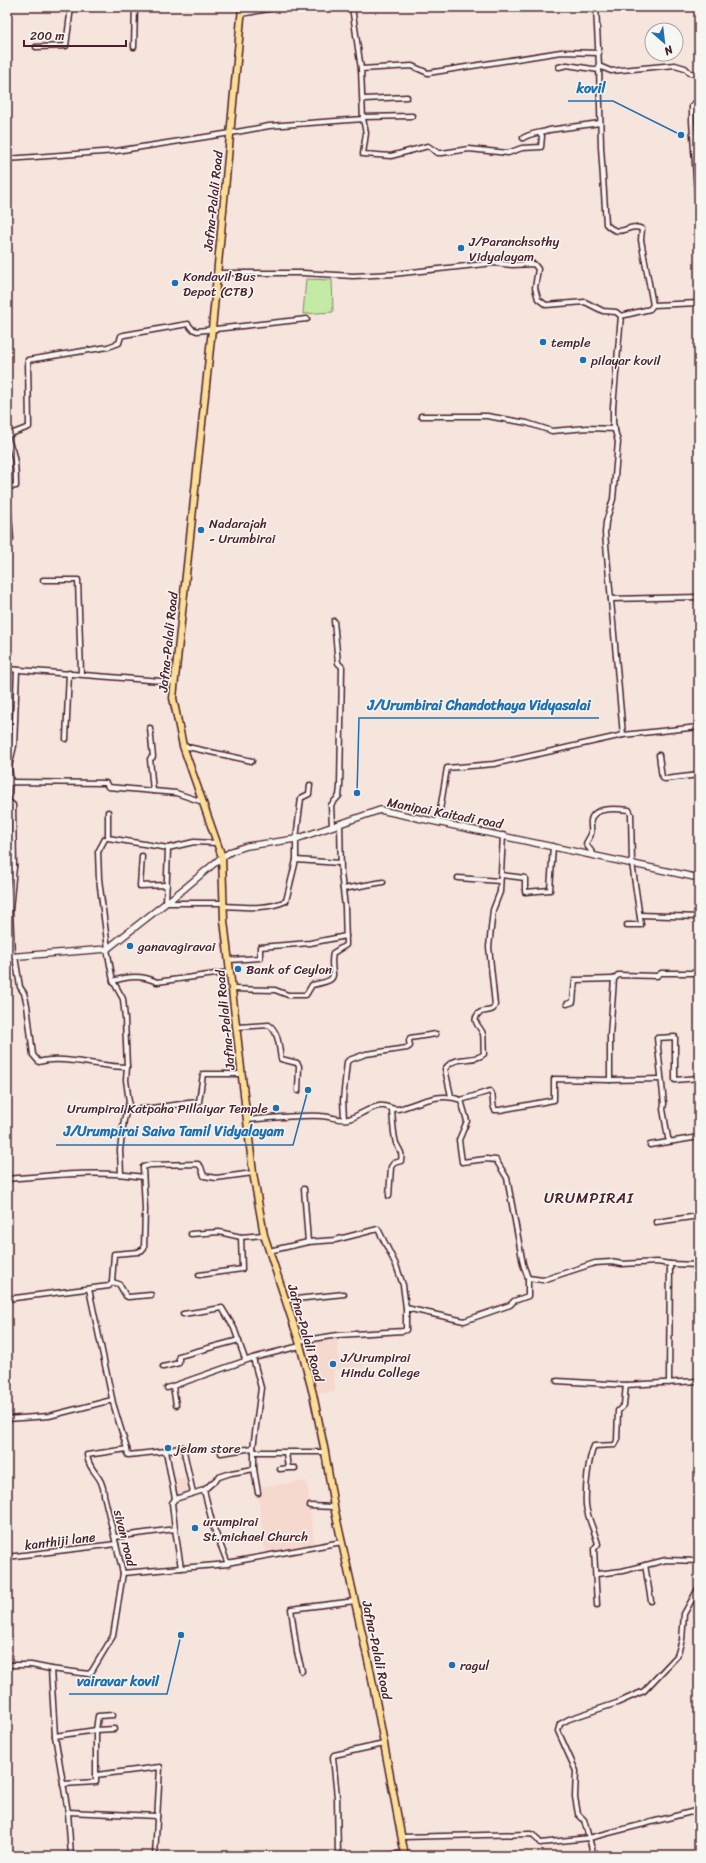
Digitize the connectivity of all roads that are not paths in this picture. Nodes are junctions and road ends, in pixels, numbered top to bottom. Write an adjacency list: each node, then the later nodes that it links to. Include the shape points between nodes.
1 (71, 7): 8 (street, via 66,46)
2 (135, 7): 9 (street)
3 (242, 7): 7 (main road, Jafna-Palali Road)
4 (280, 7): 7 (street)
5 (352, 7): 13 (street)
6 (596, 7): 10 (street)
7 (241, 14): 21 (main road, Jafna-Palali Road)
8 (36, 47)
9 (134, 47)
10 (599, 53): 12 (street); 13 (street, via 561,52 428,73 412,66)
11 (559, 67): 12 (street, via 567,65)
12 (599, 68): 14 (street, via 611,71 675,65 685,68 690,73); 20 (street)
13 (361, 69): 16 (street)
14 (699, 74)
15 (407, 97): 16 (street)
16 (364, 99): 19 (street)
17 (699, 99): 25 (street, via 692,106)
18 (412, 116): 19 (street)
19 (363, 118): 21 (street, via 268,126); 22 (street, via 366,133 363,154 372,156 397,155 428,146 442,153 469,149 508,153 541,146)
20 (600, 123): 22 (street, via 549,130); 28 (street, via 606,224 617,232 638,227 642,229 641,240)
21 (231, 133): 24 (street, via 116,151); 26 (main road, Jafna-Palali Road)
22 (541, 134): 23 (street, via 526,135)
23 (523, 138)
24 (7, 159)
25 (699, 221)
26 (217, 273): 29 (street, via 353,276 494,263 534,264 538,269 535,288 538,299 546,305 586,302 603,311 616,312); 31 (main road, Jafna-Palali Road)
27 (699, 303): 28 (street)
28 (653, 305): 29 (street, via 650,309)
29 (621, 316): 33 (street, via 614,407)
30 (307, 319): 31 (street)
31 (212, 329): 34 (street, via 197,330 188,324 177,325 124,335 121,336 119,343 108,347 28,360 29,427 8,435 8,443 13,452 16,486); 45 (main road, Jafna-Palali Road)
32 (421, 416): 33 (street, via 487,416 527,423 552,431)
33 (615, 429): 39 (street, via 618,442 615,478 605,533)
34 (7, 487)
35 (7, 490): 36 (street, via 11,539)
36 (7, 539)
37 (43, 580): 44 (street, via 78,580)
38 (699, 597): 39 (street)
39 (611, 599): 48 (street)
40 (334, 621): 62 (street, via 338,663 342,667 342,694 340,787 339,796 330,805)
41 (7, 669): 42 (street)
42 (17, 670): 43 (street); 54 (street, via 14,746 9,767)
43 (69, 673): 44 (street); 49 (street)
44 (80, 674): 45 (street)
45 (174, 682): 50 (main road, Jafna-Palali Road, via 173,698)
46 (699, 727): 48 (street)
47 (150, 728): 56 (street)
48 (623, 736): 60 (street, via 494,764 447,768)
49 (66, 739)
50 (183, 746): 52 (street); 58 (main road, Jafna-Palali Road)
51 (659, 755): 53 (street, via 664,779)
52 (252, 761)
53 (699, 775)
54 (11, 782): 56 (street, via 106,783 108,787); 57 (street)
55 (310, 786): 65 (street, via 309,794 301,798)
56 (153, 791): 58 (street, via 176,793)
57 (8, 801): 76 (street, via 14,805)
58 (203, 802): 66 (main road, Jafna-Palali Road)
59 (108, 812): 68 (street, via 108,838)
60 (438, 822): 61 (main road, Manipai Kaitadi road, via 380,810); 63 (main road, Manipai Kaitadi road)
61 (340, 824): 62 (main road, Manipai Kaitadi road); 73 (street)
62 (332, 826): 65 (main road, Manipai Kaitadi road)
63 (503, 836): 67 (main road, Manipai Kaitadi road); 77 (street)
64 (105, 839): 90 (street, via 98,852)
65 (296, 839): 71 (main road, Manipai Kaitadi road, via 240,848); 72 (street)
66 (217, 843): 68 (street, via 194,842); 71 (main road, Jafna-Palali Road)
67 (553, 846): 69 (main road, Manipai Kaitadi road); 77 (street, via 550,890 524,892 525,878)
68 (168, 848): 82 (street)
69 (594, 855): 74 (main road, Manipai Kaitadi road); 74 (street, via 586,844 591,833 593,815 601,810 629,810)
70 (142, 856): 82 (street, via 140,886)
71 (222, 857): 84 (main road, Manipai Kaitadi road); 85 (main road, Jafna-Palali Road)
72 (296, 860): 73 (street); 85 (street, via 286,901 277,905 252,908)
73 (340, 863): 83 (street)
74 (632, 863): 79 (main road, Manipai Kaitadi road); 86 (street)
75 (7, 866): 76 (street)
76 (14, 866): 91 (street, via 10,910)
77 (501, 875): 80 (street)
78 (458, 878): 80 (street)
79 (699, 878)
80 (500, 881): 107 (street, via 489,947 495,1005 493,1010 481,1012 476,1019 476,1026 483,1033 484,1054 462,1058 448,1065 445,1069)
81 (383, 882): 83 (street)
82 (167, 885): 84 (street)
83 (343, 889): 89 (street)
84 (166, 903): 85 (street); 90 (main road, Manipai Kaitadi road)
85 (224, 905): 92 (main road, Jafna-Palali Road)
86 (640, 915): 87 (street); 88 (street, via 641,925)
87 (699, 917)
88 (627, 925)
89 (346, 936): 92 (street, via 310,943 260,947 260,958); 97 (street, via 346,947 333,953 332,979 329,982 312,985 306,995 288,995 275,990)
90 (108, 949): 91 (main road); 96 (street)
91 (11, 957): 101 (street, via 24,993 33,1055 39,1062 50,1059)
92 (229, 960): 93 (main road, Jafna-Palali Road)
93 (230, 972): 96 (street, via 157,982 147,977 136,976); 97 (main road, Jafna-Palali Road)
94 (699, 973): 95 (street, via 618,975)
95 (614, 979): 98 (street, via 575,980 573,1002); 104 (street)
96 (112, 981): 101 (street, via 123,999)
97 (233, 989): 99 (main road, Jafna-Palali Road)
98 (567, 1004)
99 (236, 1026): 102 (main road, Jafna-Palali Road); 106 (street, via 269,1025 274,1028 281,1059 297,1063 299,1066)
100 (436, 1034): 111 (street, via 410,1038 408,1048 366,1054 349,1060 343,1100)
101 (127, 1067): 109 (street)
102 (242, 1074): 109 (street, via 203,1074 200,1102); 112 (main road, Jafna-Palali Road)
103 (699, 1078): 105 (street, via 675,1080 676,1037 656,1038)
104 (610, 1080): 105 (street); 108 (street, via 554,1079 554,1100 500,1110 495,1110 492,1105 493,1095 490,1090)
105 (661, 1080): 114 (street, via 663,1109)
106 (298, 1091)
107 (451, 1096): 108 (street); 110 (street, via 427,1099)
108 (461, 1100): 132 (street, via 467,1121 459,1140 461,1160 464,1163 486,1158 496,1160 504,1172)
109 (127, 1110): 117 (street, via 120,1150)
110 (392, 1110): 111 (street, via 380,1106); 121 (street, via 396,1144 402,1155 401,1161 391,1167)
111 (344, 1119): 112 (street, via 322,1116)
112 (247, 1120): 116 (main road, Jafna-Palali Road)
113 (699, 1137): 114 (street)
114 (670, 1141): 115 (street)
115 (650, 1144)
116 (253, 1173): 118 (street, via 216,1178 204,1176 198,1164 188,1163 143,1166); 125 (main road, Jafna-Palali Road)
117 (121, 1174): 118 (street); 119 (street, via 87,1173)
118 (143, 1177): 133 (street, via 144,1249 114,1254)
119 (7, 1178)
120 (304, 1189): 127 (street)
121 (389, 1196)
122 (699, 1216): 123 (street)
123 (656, 1222)
124 (191, 1234): 126 (street, via 219,1232)
125 (264, 1235): 126 (street); 128 (main road, Jafna-Palali Road)
126 (241, 1237): 131 (street, via 242,1269)
127 (308, 1242): 128 (street); 139 (street, via 335,1240 378,1228 403,1285)
128 (269, 1251): 138 (main road, Jafna-Palali Road)
129 (670, 1264): 130 (street); 132 (street, via 595,1263 543,1280); 148 (street)
130 (699, 1265)
131 (198, 1275)
132 (528, 1278): 139 (street, via 528,1296 510,1305 464,1320)
133 (112, 1282): 134 (street, via 109,1286); 136 (street, via 119,1284 128,1297)
134 (89, 1289): 137 (street); 152 (street)
135 (344, 1294): 138 (street)
136 (151, 1295)
137 (7, 1299)
138 (286, 1300): 142 (main road, Jafna-Palali Road)
139 (406, 1308): 142 (street, via 406,1330 338,1335)
140 (183, 1314): 141 (street, via 222,1308)
141 (239, 1340): 144 (street); 145 (street, via 179,1356 179,1363)
142 (300, 1343): 143 (street); 158 (main road, Jafna-Palali Road)
143 (253, 1358): 144 (street); 156 (street, via 261,1388)
144 (245, 1359): 149 (street)
145 (163, 1367)
146 (557, 1381): 150 (street)
147 (699, 1381): 148 (street)
148 (669, 1382): 150 (street)
149 (173, 1386): 151 (street); 153 (street)
150 (626, 1386): 181 (street, via 624,1405 618,1411 615,1445 597,1445 592,1452 586,1506 598,1544 594,1549)
151 (167, 1388)
152 (112, 1400): 154 (street, via 49,1416); 155 (street)
153 (176, 1405)
154 (7, 1419)
155 (127, 1449): 157 (street, via 128,1455); 172 (street, sivan road, via 87,1455 88,1463 104,1485 104,1496)
156 (254, 1450): 159 (street); 160 (street); 163 (street)
157 (166, 1451): 166 (street, via 183,1447); 168 (street)
158 (326, 1452): 159 (street); 170 (main road, Jafna-Palali Road)
159 (286, 1453): 161 (street)
160 (221, 1454)
161 (288, 1468): 162 (street); 164 (street)
162 (295, 1468)
163 (254, 1469): 165 (street, via 219,1477); 167 (street)
164 (280, 1469)
165 (204, 1490): 166 (street); 177 (street, via 213,1526)
166 (193, 1493): 168 (street)
167 (258, 1493)
168 (176, 1499): 171 (street, via 172,1503)
169 (310, 1506): 170 (street)
170 (334, 1508): 173 (main road, Jafna-Palali Road)
171 (175, 1529): 172 (street); 179 (street)
172 (115, 1537): 174 (street, sivan road)
173 (342, 1542): 177 (street); 183 (main road, Jafna-Palali Road)
174 (116, 1544): 175 (street, kanthiji lane); 180 (street, sivan road)
175 (7, 1557)
176 (699, 1561): 178 (street, via 666,1560)
177 (227, 1563): 179 (street)
178 (645, 1565): 181 (street); 184 (street)
179 (181, 1568): 180 (street)
180 (124, 1573): 187 (street, sivan road, via 112,1636 92,1671 89,1674)
181 (597, 1574): 185 (street)
182 (699, 1587): 200 (street, via 684,1614 682,1640 677,1656 644,1691 560,1724 558,1731 576,1771 575,1797 578,1814 584,1820)
183 (355, 1601): 188 (street, via 291,1609); 193 (main road, Jafna-Palali Road)
184 (651, 1601)
185 (597, 1605)
186 (7, 1665): 187 (street, via 31,1665)
187 (51, 1669): 192 (street)
188 (302, 1671)
189 (113, 1715): 191 (street, via 98,1716)
190 (114, 1729): 191 (street)
191 (96, 1730): 192 (street); 194 (street)
192 (55, 1736): 195 (street)
193 (384, 1744): 199 (main road, Jafna-Palali Road); 206 (street, via 333,1757)
194 (96, 1775): 195 (street, via 96,1782); 198 (street, via 160,1767)
195 (63, 1784): 197 (street)
196 (699, 1810): 200 (street)
197 (68, 1812): 198 (street); 204 (street)
198 (157, 1816): 205 (street)
199 (402, 1837): 200 (street, via 530,1834 540,1843); 202 (main road, Jafna-Palali Road)
200 (589, 1838): 208 (street)
201 (7, 1855): 203 (main road)
202 (405, 1855): 207 (main road)
203 (16, 1856)
204 (70, 1856)
205 (155, 1856)
206 (338, 1856)
207 (386, 1856)
208 (594, 1856)

